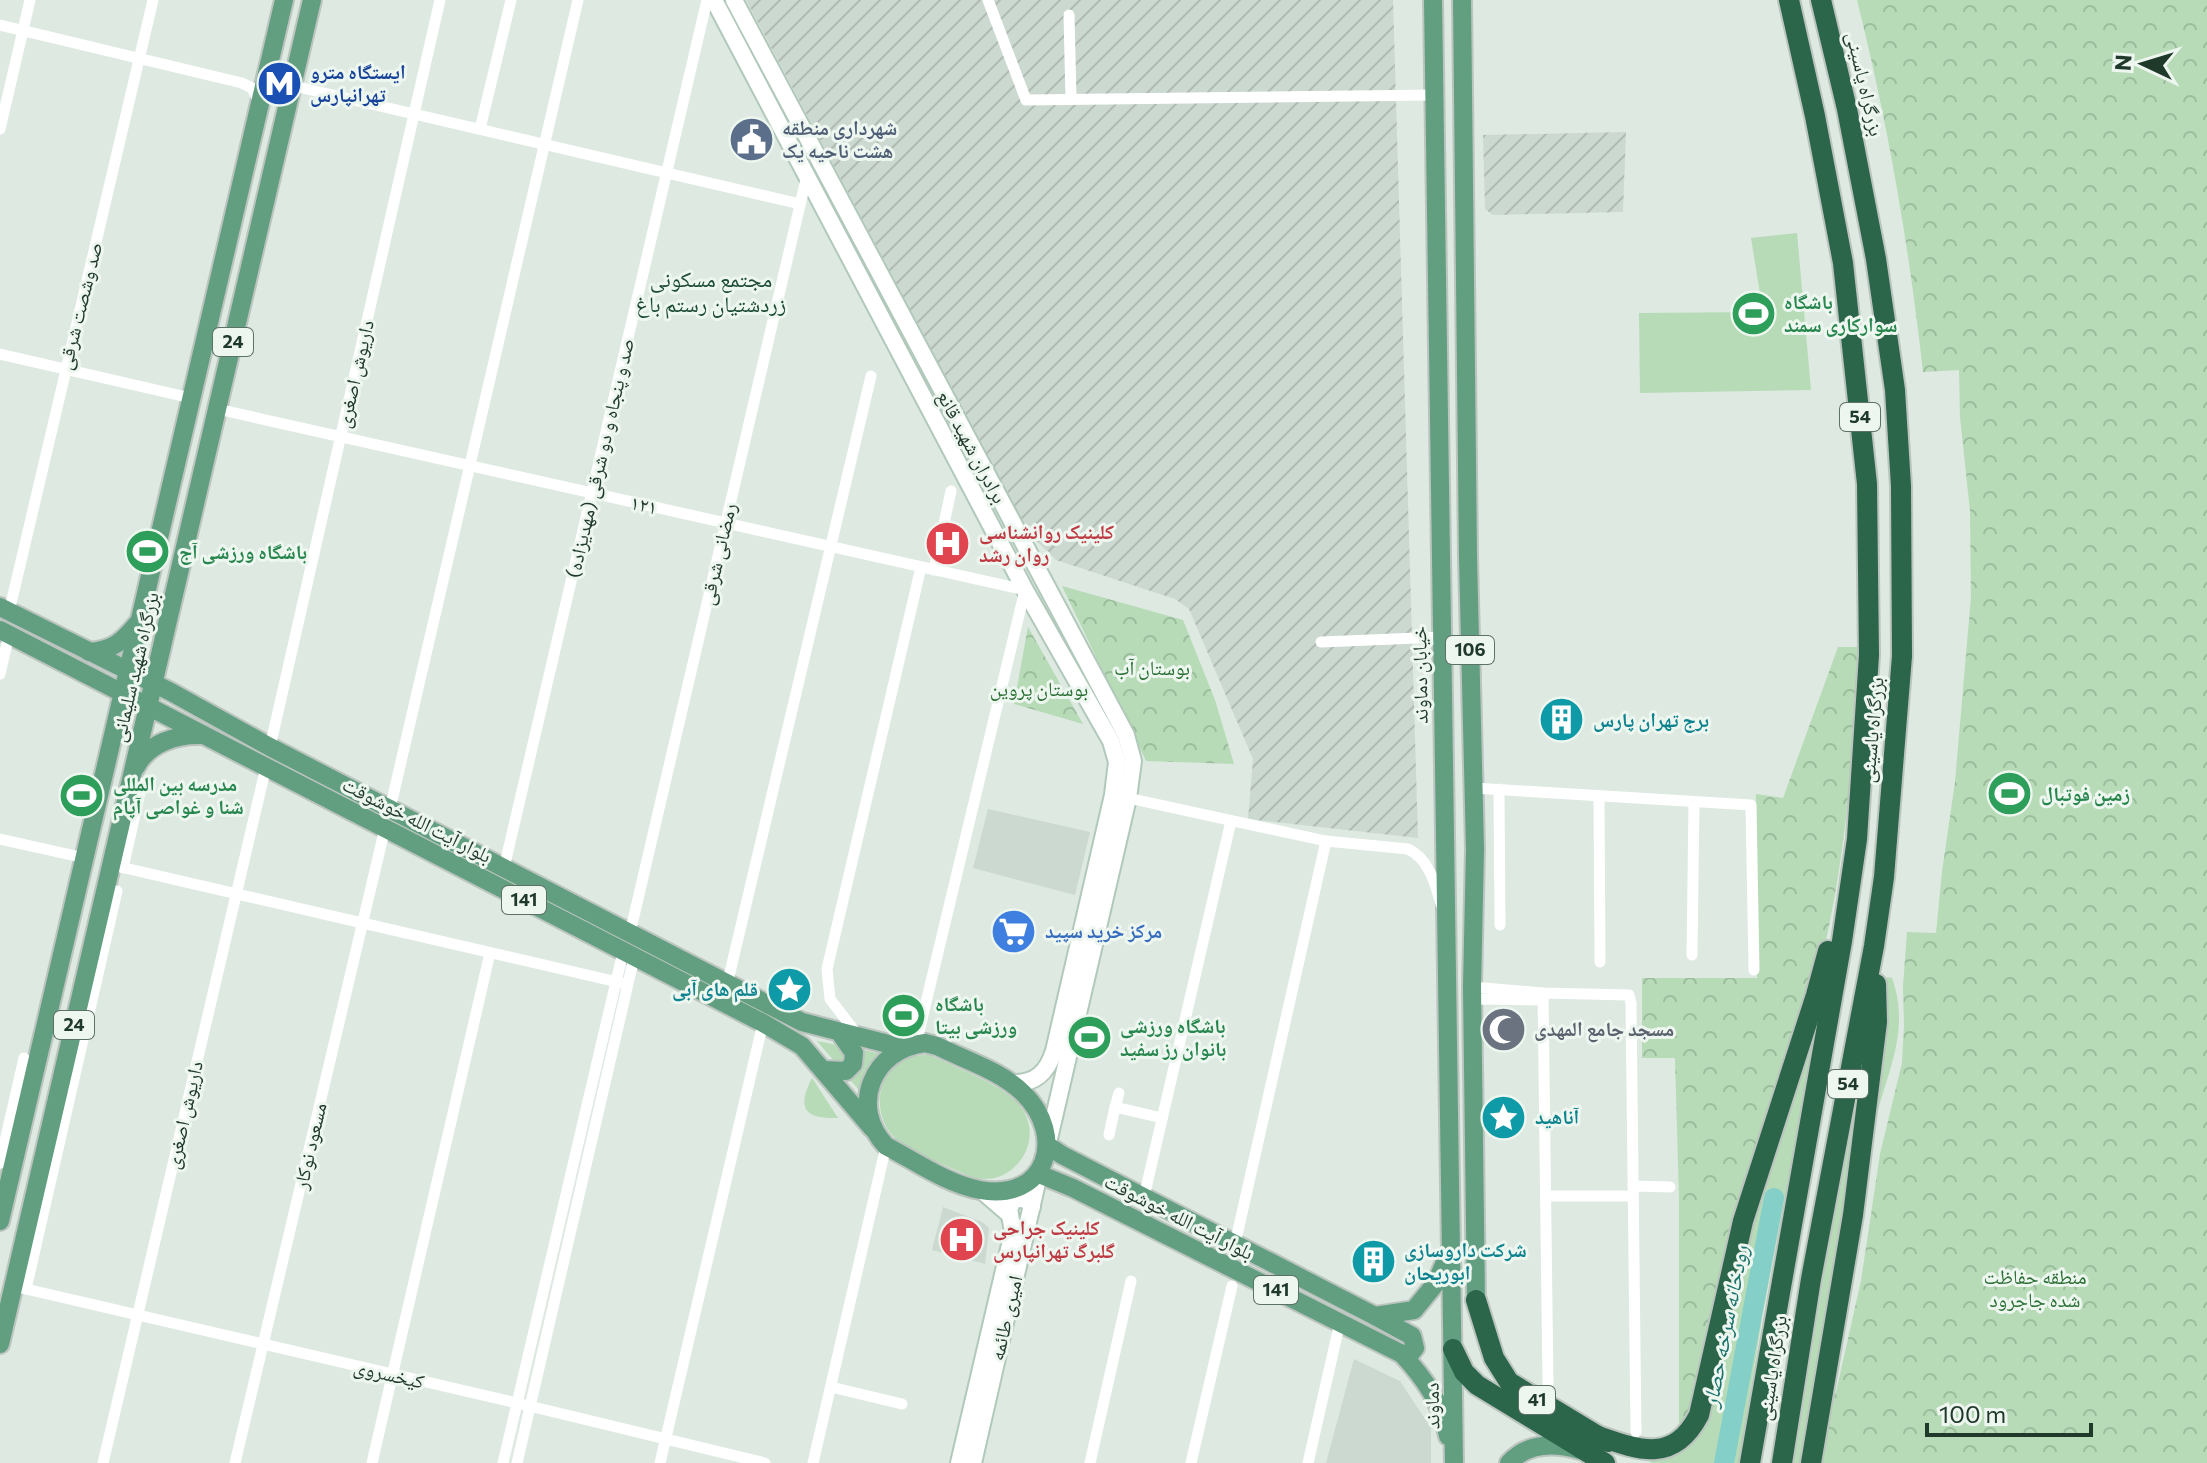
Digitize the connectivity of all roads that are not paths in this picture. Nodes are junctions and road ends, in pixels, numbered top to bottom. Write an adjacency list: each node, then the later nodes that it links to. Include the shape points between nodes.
1 (30, 0): 18 (street)
2 (153, 0): 19 (street, صد وشصت شرقی)
3 (284, 0): 23 (main road, بزرگراه شهید سلیمانی / 24)
4 (312, 0): 20 (main road, بزرگراه شهید سلیمانی / 24)
5 (440, 0): 24 (street, داریوش اصغری)
6 (511, 0): 26 (street)
7 (578, 0): 27 (street)
8 (707, 0): 29 (street, صد و پنجاه و دو شرقی (مهدیزاده))
9 (714, 0): 30 (main road, برادران شهید قانع)
10 (734, 0): 28 (main road, برادران شهید قانع)
11 (988, 0): 22 (street, via 1026,100)
12 (1433, 0): 21 (main road, خیابان دماوند / 106)
13 (1462, 0): 62 (main road, 106)
14 (1789, 0): 71 (highway, بزرگراه یاسینی / 54, via 1843,263 1867,484 1869,655)
15 (1821, 0): 83 (highway, بزرگراه یاسینی / 54, via 1876,259 1895,390 1901,486 1902,656)
16 (1069, 15): 22 (street)
17 (0, 25): 18 (street)
18 (23, 30): 19 (street); 25 (street)
19 (138, 58): 23 (street, via 242,83 252,88); 33 (street, صد وشصت شرقی)
20 (294, 86): 24 (street); 36 (main road, بزرگراه شهید سلیمانی / 24)
21 (1434, 95): 22 (street); 50 (main road, خیابان دماوند / 106)
22 (1071, 99)
23 (260, 104): 35 (main road, بزرگراه شهید سلیمانی / 24)
24 (415, 114): 26 (street); 37 (street, داریوش اصغری)
25 (0, 129)
26 (480, 129): 27 (street)
27 (544, 144): 29 (street); 38 (street)
28 (823, 165): 30 (main road); 45 (main road, برادران شهید قانع)
29 (666, 173): 31 (street); 40 (street, صد و پنجاه و دو شرقی (مهدیزاده))
30 (807, 174): 31 (street, رمضانی شرقی); 46 (main road, برادران شهید قانع)
31 (800, 204): 41 (street, رمضانی شرقی)
32 (0, 354): 33 (street)
33 (65, 369): 35 (street); 47 (street, صد وشصت شرقی)
34 (871, 376): 42 (street)
35 (191, 398): 48 (main road, بزرگراه شهید سلیمانی / 24)
36 (217, 409): 37 (street, ۱۲۱); 55 (main road, بزرگراه شهید سلیمانی / 24)
37 (340, 436): 38 (street, ۱۲۱); 59 (street, داریوش اصغری)
38 (468, 465): 40 (street, ۱۲۱); 67 (street)
39 (951, 491): 44 (street)
40 (592, 493): 41 (street, ۱۲۱); 76 (street, صد و پنجاه و دو شرقی (مهدیزاده))
41 (725, 523): 42 (street, ۱۲۱); 82 (street, رمضانی شرقی)
42 (832, 547): 43 (street, ۱۲۱); 91 (street)
43 (921, 567): 44 (street, ۱۲۱); 96 (street, via 827,969 830,999)
44 (934, 570): 46 (street, ۱۲۱)
45 (1041, 579): 46 (street); 65 (main road, برادران شهید قانع, via 1126,735 1133,761)
46 (1025, 590): 97 (street); 100 (main road, برادران شهید قانع, via 1111,741 1117,762 1050,1062 1032,1082)
47 (5, 609): 52 (main road, بلوار آیت الله خوشوقت / 141)
48 (141, 619): 52 (main road, via 108,651); 53 (main road, بزرگراه شهید سلیمانی / 24)
49 (5, 633): 54 (street); 56 (main road, بلوار آیت الله خوشوقت / 141)
50 (1442, 637): 51 (street); 73 (main road, خیابان دماوند / 106)
51 (1321, 642)
52 (89, 652): 53 (main road, بلوار آیت الله خوشوقت / 141)
53 (129, 672): 55 (main road, بلوار آیت الله خوشوقت / 141); 56 (main road, بزرگراه شهید سلیمانی / 24)
54 (0, 674)
55 (154, 684): 57 (main road, بزرگراه شهید سلیمانی / 24); 59 (main road, بلوار آیت الله خوشوقت / 141)
56 (123, 694): 57 (main road, بلوار آیت الله خوشوقت / 141); 74 (main road, بزرگراه شهید سلیمانی / 24)
57 (149, 706): 58 (main road, بلوار آیت الله خوشوقت / 141); 61 (main road, بزرگراه شهید سلیمانی / 24)
58 (206, 735): 60 (main road, بلوار آیت الله خوشوقت / 141); 61 (main road, via 185,734 159,743 139,761)
59 (270, 747): 67 (main road, بلوار آیت الله خوشوقت / 141)
60 (266, 767): 69 (main road, بلوار آیت الله خوشوقت / 141); 78 (street, داریوش اصغری)
61 (138, 778): 75 (main road, بزرگراه شهید سلیمانی / 24)
62 (1473, 780): 63 (street); 73 (main road, via 1466,852 1455,858); 92 (main road, 106)
63 (1499, 789): 64 (street); 81 (street)
64 (1599, 796): 66 (street); 87 (street)
65 (1128, 798): 68 (street); 106 (main road, برادران شهید قانع)
66 (1694, 802): 86 (street); 88 (street, via 1751,805)
67 (390, 809): 76 (main road, بلوار آیت الله خوشوقت / 141)
68 (1231, 821): 72 (street); 103 (street)
69 (385, 828): 80 (street, مسعود نوکار); 85 (main road, بلوار آیت الله خوشوقت / 141)
70 (0, 839): 74 (street)
71 (1857, 839): 139 (highway, via 1816,995 1743,1221 1699,1415 1686,1436 1660,1449 1638,1449); 158 (highway, بزرگراه یاسینی / 54)
72 (1326, 841): 79 (street, via 1417,854 1432,877); 118 (street)
73 (1445, 849): 79 (main road, خیابان دماوند / 106)
74 (85, 858): 117 (main road, بزرگراه شهید سلیمانی / 24)
75 (117, 866): 78 (street); 90 (main road, بزرگراه شهید سلیمانی / 24)
76 (504, 868): 82 (main road, بلوار آیت الله خوشوقت / 141)
77 (117, 891): 90 (street)
78 (236, 894): 80 (street); 125 (street, داریوش اصغری)
79 (1446, 921): 119 (main road, خیابان دماوند / 106)
80 (363, 923): 84 (street); 129 (street, مسعود نوکار)
81 (1500, 925)
82 (630, 933): 91 (main road, بلوار آیت الله خوشوقت / 141)
83 (1874, 946): 159 (highway, بزرگراه یاسینی / 54); 160 (highway, via 1875,1037 1853,1215)
84 (490, 953): 89 (street); 132 (street)
85 (629, 955): 89 (street); 94 (main road, بلوار آیت الله خوشوقت / 141)
86 (1692, 955)
87 (1600, 962)
88 (1754, 970)
89 (621, 983): 120 (street)
90 (90, 984): 123 (main road, بزرگراه شهید سلیمانی / 24)
91 (727, 985): 95 (main road, بلوار آیت الله خوشوقت / 141, via 811,1026)
92 (1472, 993): 93 (street); 124 (main road, 106)
93 (1543, 996): 112 (street, via 1629,995); 113 (street)
94 (763, 1023): 99 (main road, بلوار آیت الله خوشوقت / 141, via 802,1046); 140 (street)
95 (840, 1033): 96 (main road, بلوار آیت الله خوشوقت / 141); 99 (main road, via 854,1053 853,1064 846,1071)
96 (860, 1038): 97 (main road, بلوار آیت الله خوشوقت / 141)
97 (910, 1046): 100 (main road, via 937,1046); 104 (main road, via 884,1060 870,1083 867,1110)
98 (24, 1058): 108 (street)
99 (823, 1070): 104 (main road, بلوار آیت الله خوشوقت / 141)
100 (1012, 1083): 106 (main road, via 1039,1113)
101 (1119, 1093): 102 (street)
102 (1115, 1107): 103 (street); 105 (street)
103 (1162, 1118): 114 (street)
104 (872, 1128): 107 (main road)
105 (1109, 1135)
106 (1047, 1145): 109 (main road); 114 (main road, بلوار آیت الله خوشوقت / 141)
107 (886, 1146): 111 (main road); 134 (street)
108 (0, 1163)
109 (1039, 1174): 111 (main road, via 1010,1189); 115 (main road, امیری طائمه); 127 (main road, بلوار آیت الله خوشوقت / 141)
110 (1670, 1187): 112 (street)
111 (981, 1190): 116 (main road)
112 (1633, 1191): 113 (street); 138 (street)
113 (1546, 1196): 133 (street)
114 (1144, 1197): 118 (main road, بلوار آیت الله خوشوقت / 141)
115 (1032, 1207): 116 (main road, via 1015,1198); 150 (main road, امیری طائمه)
116 (1010, 1215): 149 (main road, امیری طائمه, via 1013,1232)
117 (0, 1221)
118 (1235, 1244): 126 (main road, بلوار آیت الله خوشوقت / 141)
119 (1450, 1248): 126 (main road, via 1436,1283 1414,1310); 130 (main road, خیابان دماوند / 106)
120 (553, 1275): 135 (street); 137 (street)
121 (1131, 1281): 151 (street)
122 (1232, 1286): 152 (street)
123 (20, 1288): 125 (street, کیخسروی); 128 (main road, بزرگراه شهید سلیمانی / 24)
124 (1476, 1300): 139 (highway, 41, via 1494,1358 1509,1382)
125 (137, 1315): 129 (street, کیخسروی); 141 (street, داریوش اصغری)
126 (1375, 1316): 131 (main road, بلوار آیت الله خوشوقت, via 1412,1336 1415,1348)
127 (1340, 1322): 131 (main road, بلوار آیت الله خوشوقت / 141); 153 (street)
128 (0, 1344)
129 (263, 1345): 132 (street, کیخسروی); 142 (street, مسعود نوکار)
130 (1453, 1349): 154 (main road, دماوند / 106); 156 (highway, 41, via 1477,1385)
131 (1402, 1354): 154 (main road, بلوار آیت الله خوشوقت / 141, via 1436,1398)
132 (393, 1376): 135 (street, کیخسروی); 143 (street)
133 (1548, 1384)
134 (831, 1387): 136 (street); 148 (street)
135 (517, 1403): 137 (street, کیخسروی); 144 (street)
136 (902, 1404)
137 (530, 1406): 140 (street, کیخسروی); 145 (street)
138 (1636, 1432)
139 (1598, 1436): 157 (highway, 41)
140 (666, 1440): 146 (street); 147 (street, کیخسروی)
141 (103, 1463)
142 (235, 1463)
143 (372, 1463)
144 (503, 1463)
145 (517, 1463)
146 (660, 1463)
147 (765, 1463)
148 (813, 1463)
149 (959, 1463)
150 (973, 1463)
151 (1090, 1463)
152 (1191, 1463)
153 (1308, 1463)
154 (1454, 1463)
155 (1509, 1463): 156 (main road, via 1523,1451 1543,1445 1578,1449)
156 (1604, 1463)
157 (1642, 1463)
158 (1750, 1463)
159 (1782, 1463)
160 (1811, 1463)

